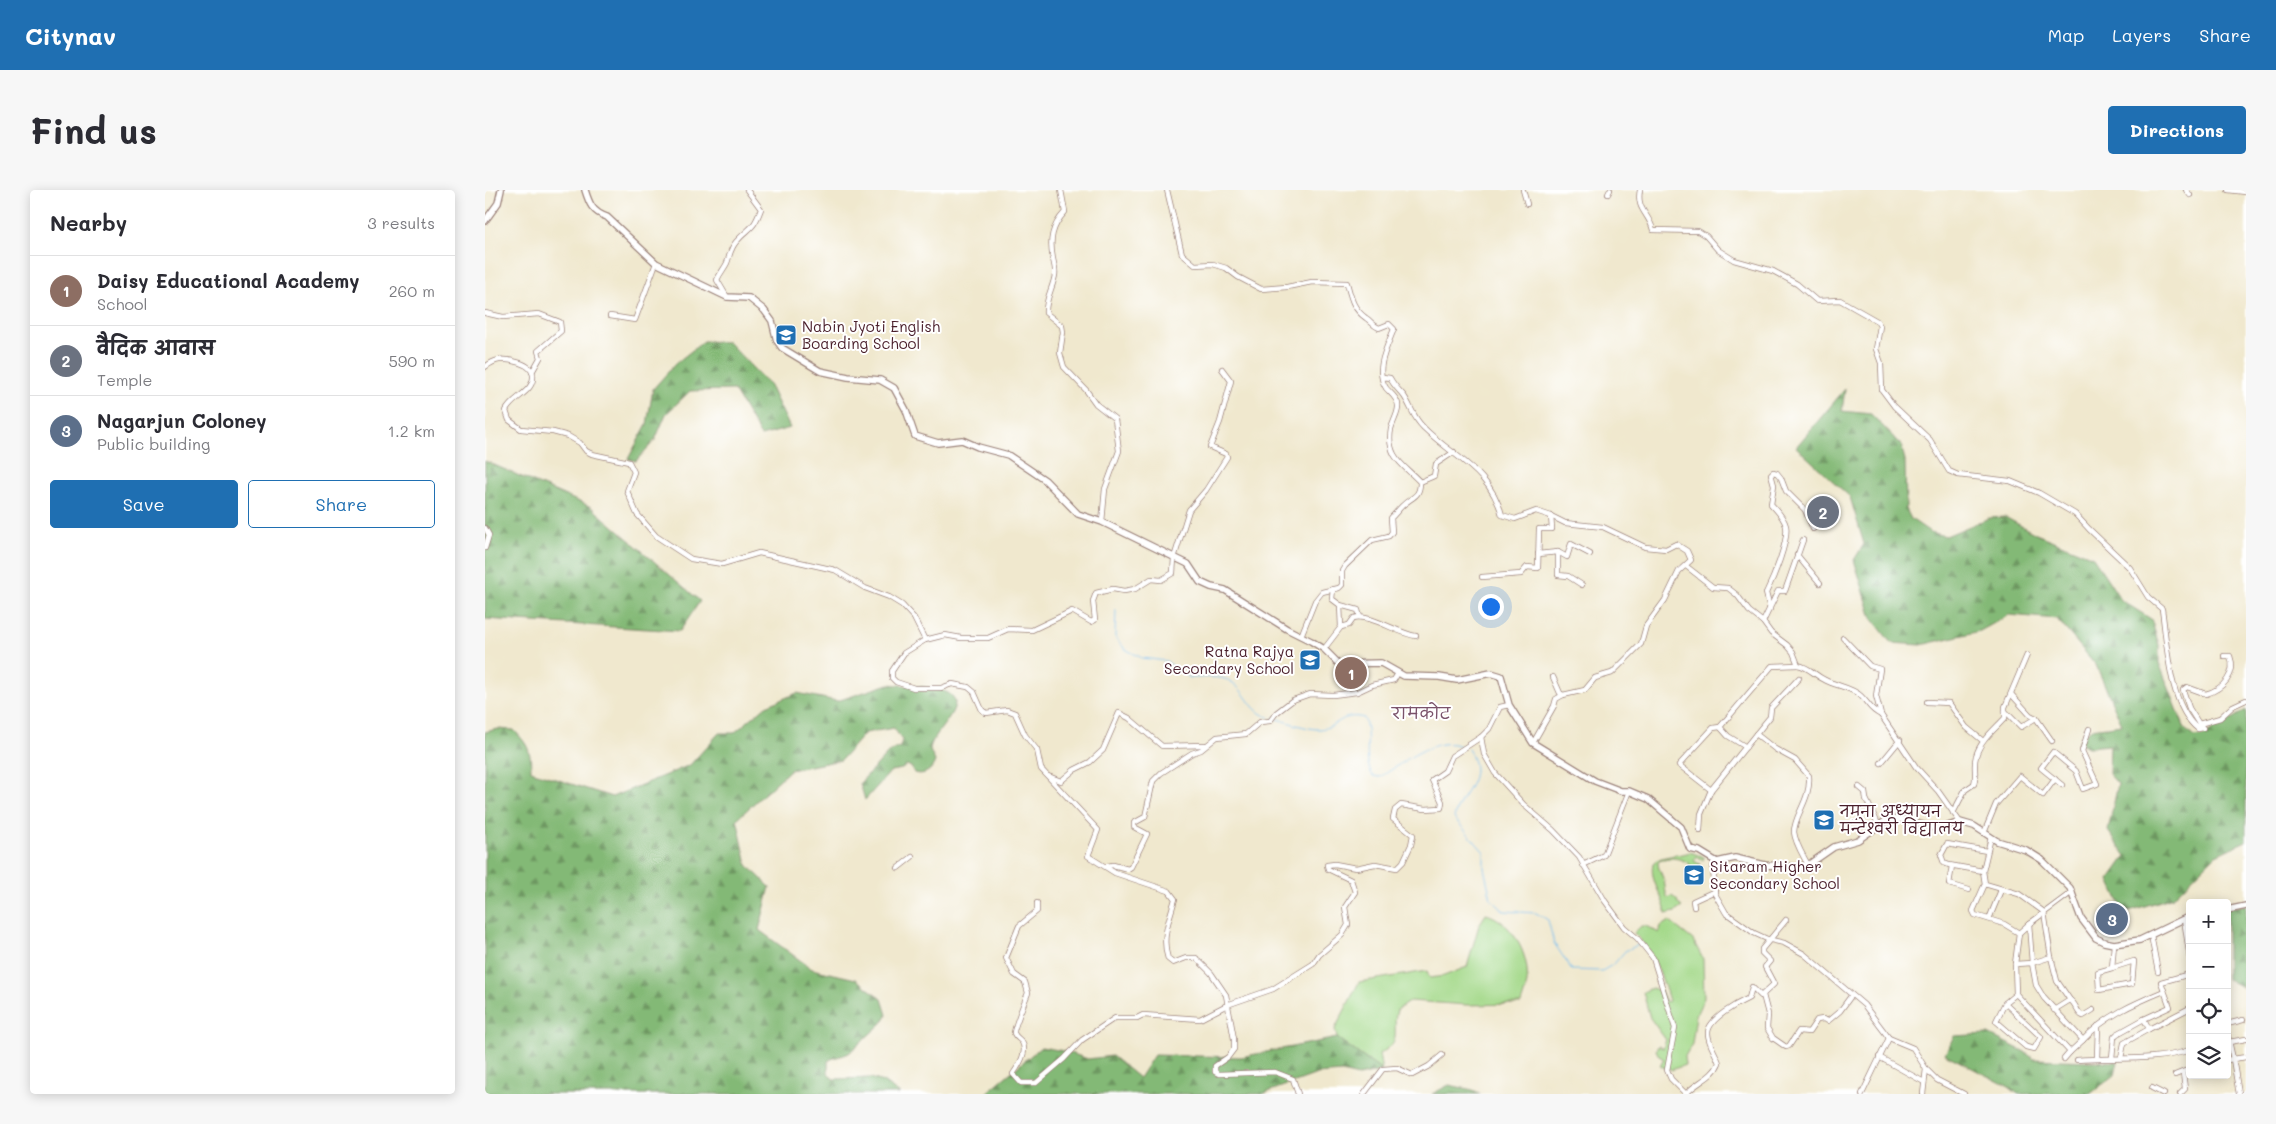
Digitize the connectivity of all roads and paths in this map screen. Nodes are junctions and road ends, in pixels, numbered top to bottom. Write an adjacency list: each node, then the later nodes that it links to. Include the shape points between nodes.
1 (501, 190): 13 (main road, via 498,202)
2 (585, 190): 14 (main road, via 590,207 607,216)
3 (747, 190): 15 (street, via 761,208 753,228 733,246 727,264 719,274 717,280)
4 (1061, 190): 25 (street, via 1065,212 1051,235 1055,273 1045,304 1046,313 1062,326 1060,353 1065,367 1096,404 1115,419 1119,451 1105,490)
5 (1167, 190): 21 (street, via 1182,254 1195,265 1213,264 1226,268 1261,289 1312,282 1347,283 1355,309 1372,326 1379,328 1389,324 1394,329 1381,365)
6 (1523, 190): 12 (street)
7 (1640, 190): 64 (street, via 1639,205 1653,230 1698,232 1734,260 1773,272 1797,284 1817,301 1840,300 1877,321 1880,326 1877,349 1882,390 1930,440 1949,470 1958,475 2010,480 2039,493 2075,514 2130,568 2147,597 2162,609 2178,700 2194,725 2198,729 2203,728)
8 (2186, 190): 11 (street)
9 (2228, 190): 10 (street)
10 (2246, 192)
11 (2190, 195)
12 (1527, 204)
13 (485, 221)
14 (656, 264): 15 (main road); 17 (street, via 635,320)
15 (727, 297): 25 (main road, via 749,298 764,310 772,321 777,342 782,348 819,371 880,380 894,388 915,436 938,443 962,440 1008,455 1045,480 1078,514)
16 (485, 313): 20 (street, via 503,317 539,314 560,322 561,331 538,351 540,358)
17 (610, 316)
18 (485, 367): 20 (street, via 497,360 507,360 528,367)
19 (1222, 369): 34 (street, via 1231,381 1210,447 1227,457 1189,510)
20 (532, 372): 48 (street, via 527,391 508,406 509,420 526,430 568,436 592,454 629,462 634,472 627,491 631,504 664,542 691,558 716,564 759,553 835,570 902,605 914,618)
21 (1383, 377): 22 (street, via 1390,378 1414,418); 23 (street, via 1385,386 1399,406 1391,429 1392,453)
22 (1454, 452): 23 (street, via 1437,464 1434,476); 24 (street, via 1477,471 1498,497 1502,514 1515,519 1536,511)
23 (1420, 482): 39 (street, via 1418,496 1391,518 1392,532 1389,536 1372,540 1364,546 1342,571 1342,585)
24 (1551, 516): 31 (street, via 1552,529 1539,530); 35 (street, via 1565,523 1603,527 1645,547 1666,550 1676,544 1687,551 1691,560)
25 (1103, 522): 34 (main road)
26 (485, 528): 29 (street, via 489,535)
27 (1813, 528): 41 (street, via 1805,510 1773,472 1771,504 1787,527 1766,593)
28 (1803, 540): 33 (street)
29 (485, 548)
30 (1558, 552): 31 (street); 32 (street, via 1567,557 1571,544); 38 (street, via 1558,575 1571,577)
31 (1538, 554): 36 (street, via 1538,568 1527,567 1521,574)
32 (1590, 554)
33 (1797, 555): 37 (street); 41 (street, via 1785,591 1778,591)
34 (1174, 558): 45 (main road, via 1188,564 1200,582 1225,590); 48 (street, via 1173,572 1168,577 1151,579 1135,588 1113,588 1096,593 1093,601 1095,620 1091,622 1072,611 1032,630 1009,629 988,638 945,635)
35 (1686, 566): 43 (street, via 1713,587 1732,591); 57 (street, via 1679,571 1665,600 1646,626 1641,644 1612,673 1595,678 1585,690)
36 (1482, 577)
37 (1820, 583)
38 (1582, 585)
39 (1333, 589): 40 (street, via 1332,598); 45 (street, via 1322,592 1315,601)
40 (1340, 605): 42 (street, via 1358,610); 44 (street)
41 (1770, 609): 43 (street)
42 (1360, 617): 44 (street); 46 (street)
43 (1763, 622): 52 (street, via 1787,644)
44 (1341, 627): 49 (street)
45 (1301, 636): 49 (main road)
46 (1415, 636)
47 (1843, 638): 62 (street, via 1870,666 1880,669 1875,696)
48 (925, 640): 76 (street, via 904,653 892,671 892,678 914,688 964,685 974,692 986,713 1007,710 1015,713 1025,735 1037,750 1041,769)
49 (1323, 649): 53 (main road, via 1339,664 1381,663)
50 (2027, 655): 56 (street)
51 (2224, 656): 64 (street, via 2230,656 2231,662 2229,678 2222,686 2206,694 2187,687 2183,690)
52 (1798, 665): 62 (street, via 1811,668 1826,681 1854,692 1871,710); 65 (street, via 1772,666)
53 (1398, 673): 60 (main road, via 1410,677 1457,680 1498,674); 73 (street, via 1394,680 1357,692 1333,696 1310,694 1293,700 1270,721 1260,722 1246,734 1217,737)
54 (1553, 677): 57 (street)
55 (1799, 678): 67 (street, via 1771,708 1770,717)
56 (2011, 694): 61 (street); 63 (street, via 2029,715)
57 (1563, 695): 72 (street, via 1555,700)
58 (2246, 700): 64 (street, via 2220,718)
59 (1927, 702): 70 (street, via 1949,703 1966,727)
60 (1509, 705): 68 (street, via 1500,707); 72 (main road)
61 (2005, 711): 63 (street, via 2024,728); 70 (street, via 2005,718)
62 (1881, 714): 69 (street)
63 (2036, 718): 71 (street)
64 (2199, 724)
65 (1720, 727): 74 (street); 81 (street, via 1713,728 1679,765)
66 (2089, 730): 77 (street, via 2082,751 2097,784 2083,789 2076,771 2053,752 2041,768)
67 (1756, 734): 74 (street); 91 (street, via 1795,760 1809,776 1807,800 1794,830)
68 (1481, 738): 92 (street, via 1484,754 1495,773 1524,805 1565,841); 127 (street, via 1452,756 1445,771 1432,780 1441,808 1401,806 1393,813 1395,822 1413,835 1401,865 1397,868 1375,864 1356,868 1327,865 1328,869 1351,880 1355,889 1346,904 1348,925 1342,935 1297,976 1273,989)
69 (1900, 740): 75 (street); 82 (street, via 1916,767)
70 (1983, 741): 82 (street, via 1976,756 1974,784 1965,790)
71 (2052, 741)
72 (1533, 743): 80 (main road, via 1595,781 1621,791)
73 (1206, 745): 76 (street, via 1162,746 1119,713 1103,750 1090,762 1061,781); 93 (street, via 1153,781 1145,817 1134,823 1134,827 1147,834 1131,867)
74 (1746, 747): 81 (street)
75 (1881, 762)
76 (1048, 776): 93 (street, via 1098,830 1088,856)
77 (2055, 779): 78 (street); 86 (street, via 2043,794 2019,776 1996,804)
78 (2062, 785)
79 (1859, 787): 84 (street, via 1865,792)
80 (1629, 790): 90 (main road, via 1648,799 1681,827 1691,849); 92 (street, via 1604,855)
81 (1711, 790): 85 (street, via 1701,814)
82 (1953, 812): 83 (street)
83 (1960, 822): 84 (main road, via 1939,828 1899,818); 86 (main road)
84 (1878, 824): 91 (main road, via 1858,840 1834,847)
85 (1701, 830)
86 (1984, 833): 87 (main road)
87 (1991, 837): 88 (street); 101 (main road, via 2036,855)
88 (1987, 851): 94 (street, via 1947,844 1942,851 1943,860 1944,864); 96 (street)
89 (912, 857): 95 (street)
90 (1715, 861): 91 (main road, via 1735,858 1765,865 1794,867); 100 (street)
91 (1808, 864)
92 (1583, 865): 162 (street, via 1624,927 1653,958 1675,1028 1667,1070)
93 (1106, 866): 127 (street, via 1115,873 1169,891 1175,900 1164,942 1167,959 1173,963 1196,958 1211,973 1226,996)
94 (1952, 866): 96 (street); 98 (street, via 1949,884)
95 (898, 868)
96 (1983, 871): 97 (street)
97 (1985, 884): 99 (street); 108 (street, via 1973,911 1975,915)
98 (1969, 890)
99 (2001, 890): 106 (street, via 2019,894); 108 (street)
100 (1715, 891): 104 (street, via 1693,901); 113 (street, via 1727,913 1754,933)
101 (2073, 892): 106 (street); 114 (main road, via 2081,918 2096,938)
102 (1037, 903): 136 (street, via 1037,911 1019,926 1006,958 1014,974 1025,982 1028,993 1014,1027)
103 (2246, 906): 105 (main road)
104 (1694, 907)
105 (2231, 909)
106 (2044, 912): 110 (street); 115 (street)
107 (2186, 918): 112 (main road)
108 (1989, 919): 111 (street)
109 (1786, 920): 113 (street)
110 (2029, 924): 111 (street); 116 (street)
111 (2019, 933): 117 (street)
112 (2151, 935): 114 (main road); 119 (street)
113 (1770, 940): 123 (street, via 1762,951 1770,961 1765,967 1774,984); 124 (street, via 1780,941 1802,952)
114 (2114, 944): 118 (street)
115 (2051, 957): 116 (street); 125 (street, via 2057,981)
116 (2032, 963): 117 (street); 128 (street, via 2036,985)
117 (2015, 964): 122 (street)
118 (2112, 968): 118 (street, via 2098,972 2099,990 2132,984 2134,961)
119 (2158, 972)
120 (2186, 975): 121 (street, via 2161,982)
121 (2164, 991): 131 (street, via 2169,1007); 134 (street, via 2133,1004)
122 (2016, 994): 126 (street); 143 (street)
123 (1763, 995): 124 (street, via 1768,1014 1767,1028 1773,1038 1786,1047 1799,1031 1809,1032 1817,1020 1828,1021); 162 (street, via 1752,986 1749,998 1711,1024 1708,1034 1719,1063 1714,1073)
124 (1851, 996): 137 (street, via 1871,1012)
125 (2070, 1000): 128 (street); 129 (street, via 2083,1016)
126 (2005, 1003): 126 (street, via 2041,1037 2035,1049 2026,1047 1996,1021)
127 (1227, 1005): 136 (street, via 1200,1019 1143,1015 1115,1018 1082,1040 1036,1083 1021,1083 1013,1074 1025,1048); 160 (street, via 1234,1049 1215,1066 1215,1072 1275,1072 1293,1079)
128 (2054, 1010): 140 (street)
129 (2093, 1010)
130 (2186, 1010): 135 (street)
131 (2144, 1019): 135 (street); 149 (street, via 2114,1037)
132 (2243, 1020): 133 (street)
133 (2231, 1023)
134 (2098, 1026): 140 (street); 148 (street)
135 (2149, 1029): 150 (street, via 2123,1043)
136 (1015, 1035): 139 (street)
137 (1889, 1038): 146 (street); 154 (street, via 1913,1048)
138 (2246, 1039): 141 (street)
139 (1011, 1040)
140 (2083, 1040): 143 (street)
141 (2231, 1042)
142 (2186, 1051): 150 (street, via 2167,1057)
143 (2070, 1052): 151 (street)
144 (2231, 1052): 152 (street)
145 (1442, 1055): 161 (street, via 1412,1075 1397,1068 1383,1069)
146 (1879, 1057): 158 (street); 163 (street)
147 (2246, 1057): 152 (street)
148 (2097, 1058): 149 (street); 153 (street)
149 (2112, 1058): 150 (street)
150 (2121, 1058)
151 (2064, 1059)
152 (2233, 1059): 168 (street)
153 (2077, 1060)
154 (1926, 1069): 158 (street); 165 (street, via 1937,1080)
155 (2186, 1071): 156 (street)
156 (2183, 1073): 157 (street); 167 (street, via 2185,1089)
157 (2175, 1075)
158 (1924, 1082): 164 (street)
159 (2152, 1088): 166 (street)
160 (1298, 1094)
161 (1364, 1094)
162 (1686, 1094)
163 (1862, 1094)
164 (1923, 1094)
165 (1964, 1094)
166 (2164, 1094)
167 (2180, 1094)
168 (2239, 1094)

